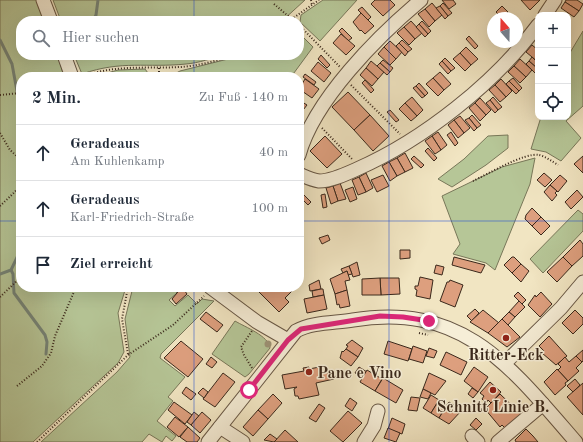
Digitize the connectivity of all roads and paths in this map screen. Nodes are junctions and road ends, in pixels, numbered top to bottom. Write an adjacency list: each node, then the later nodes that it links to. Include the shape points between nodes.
1 (43, 0): 9 (street)
2 (311, 0): 7 (path)
3 (319, 0): 7 (path)
4 (421, 0): 20 (street, via 387,30)
5 (555, 0): 8 (street)
6 (274, 4): 10 (path)
7 (312, 4): 11 (path)
8 (547, 12)
9 (49, 16)
10 (288, 16)
11 (296, 16)
12 (535, 29): 26 (street, via 473,93)
13 (304, 30): 20 (path)
14 (66, 60): 17 (street)
15 (213, 60): 16 (path)
16 (159, 68): 18 (path, via 107,69); 19 (path)
17 (70, 72)
18 (98, 72)
19 (159, 72)
20 (346, 76): 25 (street, via 314,120); 26 (path)
21 (16, 94): 22 (path)
22 (0, 95)
23 (323, 130): 29 (path)
24 (0, 133): 27 (path)
25 (304, 141)
26 (408, 142): 29 (street)
27 (16, 155)
28 (558, 165): 31 (path, via 539,154 501,166)
29 (361, 167): 30 (street, via 321,181)
30 (304, 176)
31 (473, 181)
32 (16, 191): 33 (path)
33 (0, 206)
34 (16, 282): 40 (path)
35 (583, 282): 46 (street, via 561,308)
36 (74, 292): 48 (path, via 55,336 51,353 42,366)
37 (127, 292): 45 (path, via 122,319)
38 (207, 292): 45 (path, via 173,324)
39 (217, 292): 44 (street, via 257,322)
40 (0, 297)
41 (253, 330): 47 (path, via 241,347)
42 (413, 331): 43 (path)
43 (436, 337)
44 (288, 340): 46 (street, via 296,332 311,326 380,316 403,317 443,326); 47 (street)
45 (128, 355): 52 (path)
46 (505, 363): 49 (street)
47 (259, 378): 51 (street)
48 (17, 386)
49 (543, 404): 56 (street); 57 (street)
50 (378, 411): 55 (street, via 374,426)
51 (220, 427): 53 (street); 54 (street)
52 (37, 442)
53 (208, 442)
54 (243, 442)
55 (364, 442)
56 (498, 442)
57 (576, 442)

